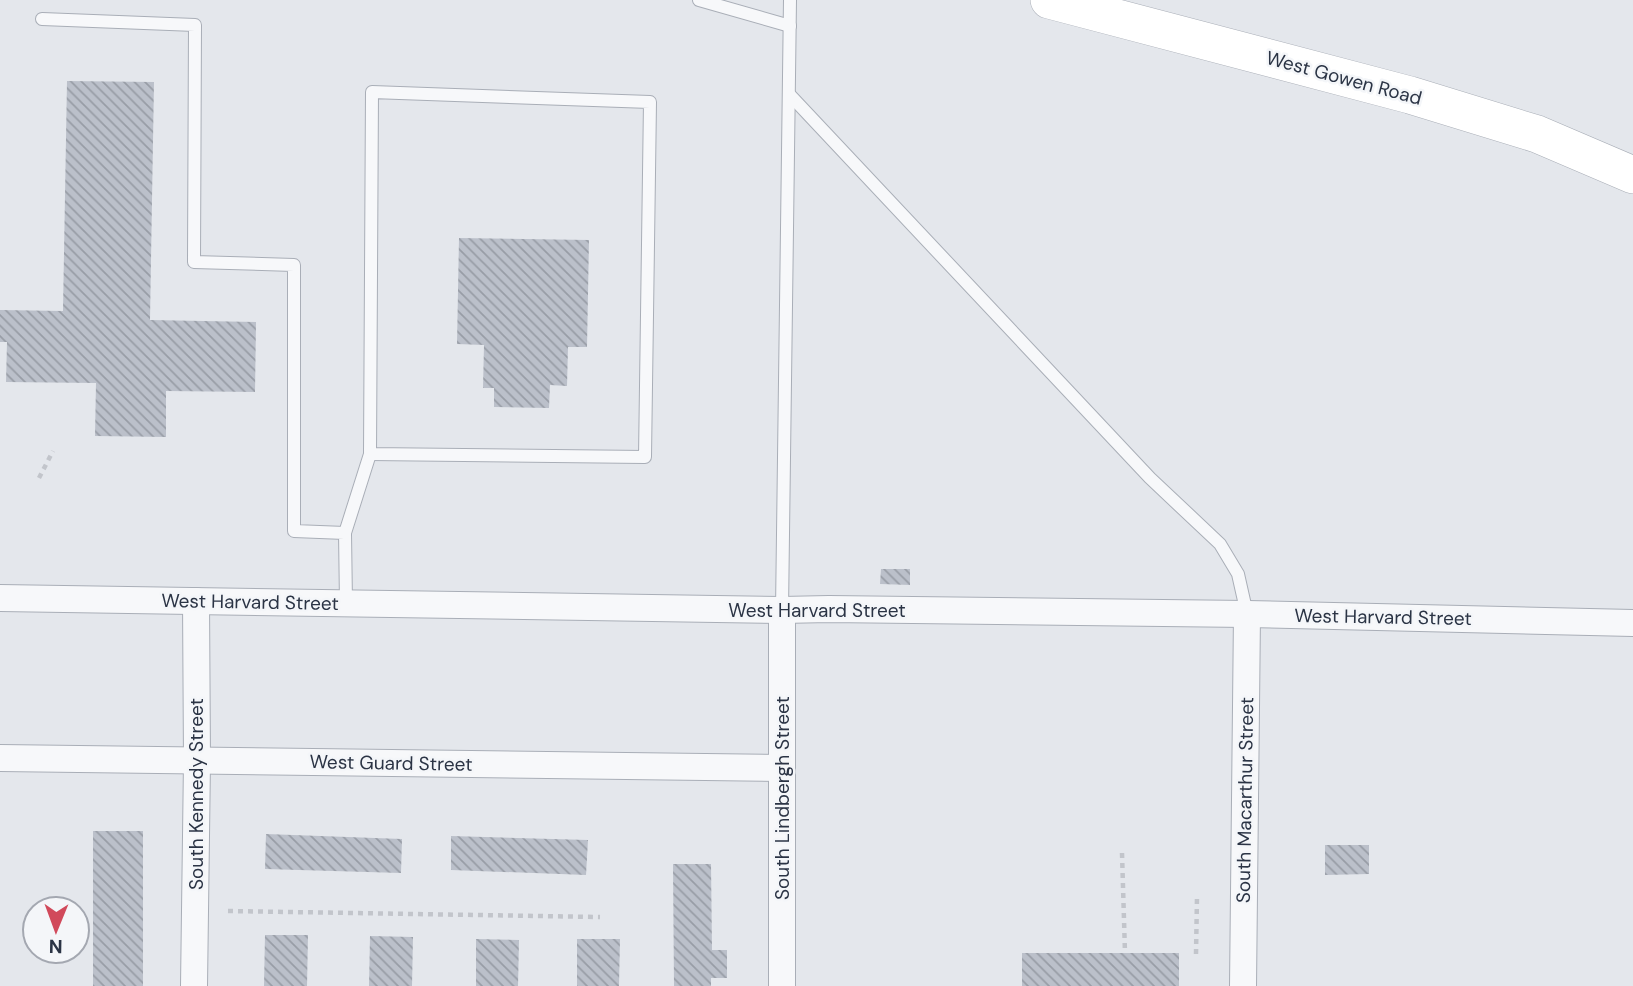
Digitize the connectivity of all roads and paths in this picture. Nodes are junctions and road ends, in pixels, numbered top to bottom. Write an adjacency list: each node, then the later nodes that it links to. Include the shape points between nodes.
1 (699, 0): 5 (lane)
2 (790, 0): 5 (lane)
3 (1049, 0): 7 (main road, West Gowen Road, via 1410,95 1537,134)
4 (42, 19): 11 (lane, via 195,25 194,262 294,265 294,531)
5 (790, 26): 6 (lane)
6 (789, 94): 15 (lane); 16 (lane, via 1150,478 1220,544 1238,574)
7 (1633, 175)
8 (53, 451): 10 (path)
9 (370, 454): 9 (lane, via 645,457 650,102 373,92); 11 (lane)
10 (39, 478)
11 (345, 533): 14 (lane)
12 (0, 598): 13 (street, West Harvard Street)
13 (196, 601): 14 (street, West Harvard Street); 19 (street, South Kennedy Street)
14 (346, 603): 15 (street, West Harvard Street)
15 (782, 610): 16 (street, West Harvard Street); 20 (street, South Lindbergh Street)
16 (1247, 614): 17 (street, West Harvard Street); 29 (street, South Macarthur Street)
17 (1633, 623)
18 (0, 758): 19 (street, West Guard Street)
19 (197, 761): 20 (street, West Guard Street); 27 (street, South Kennedy Street)
20 (782, 768): 28 (street, South Lindbergh Street)
21 (1122, 853): 25 (path)
22 (1197, 897): 26 (path)
23 (228, 911): 24 (path)
24 (600, 917)
25 (1125, 953)
26 (1196, 954)
27 (194, 986)
28 (782, 986)
29 (1242, 986)

